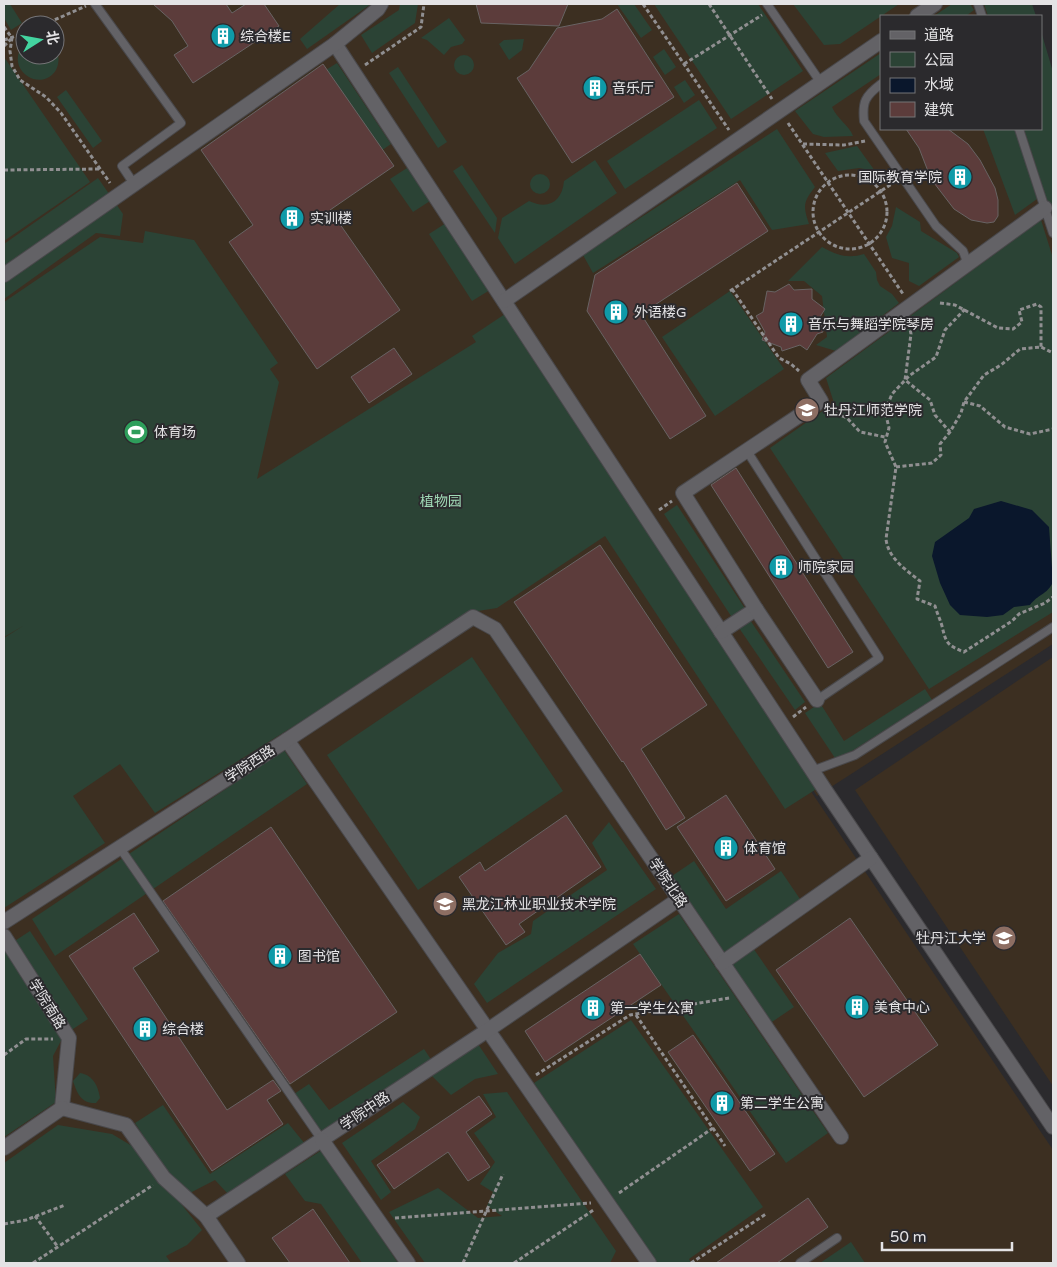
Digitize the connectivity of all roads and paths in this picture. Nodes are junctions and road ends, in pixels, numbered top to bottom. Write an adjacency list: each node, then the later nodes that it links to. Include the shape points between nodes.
1 (93, 4): 11 (path); 33 (lane, via 181,123 122,166)
2 (381, 4): 18 (street)
3 (424, 4): 21 (path, via 421,27)
4 (644, 4): 20 (path)
5 (709, 4): 13 (path)
6 (935, 4): 9 (street)
7 (978, 4): 10 (lane)
8 (769, 6): 13 (path); 22 (lane)
9 (918, 15)
10 (980, 15)
11 (65, 16)
12 (4, 27): 15 (path)
13 (730, 35): 20 (path); 24 (path)
14 (15, 37): 15 (path)
15 (12, 38): 16 (path); 19 (path); 30 (path, via 12,66 20,80 46,97 61,113 101,169)
16 (4, 40)
17 (880, 42): 22 (street)
18 (335, 44): 21 (street); 33 (street)
19 (4, 46)
20 (684, 64): 28 (path)
21 (354, 72): 43 (street)
22 (821, 83): 24 (street)
23 (880, 85): 27 (lane, via 871,91 862,105 864,121)
24 (780, 110): 28 (street)
25 (1019, 130): 35 (lane)
26 (798, 137): 29 (path)
27 (875, 139): 29 (path, via 844,145); 31 (lane)
28 (736, 141): 43 (street)
29 (803, 144): 32 (path)
30 (4, 170)
31 (902, 177): 34 (path); 40 (lane, via 936,226 963,251)
32 (828, 182): 34 (path, via 838,176 851,175 862,177); 36 (path); 37 (path, via 813,202 812,215)
33 (134, 184): 41 (street)
34 (881, 191): 36 (path); 39 (path, via 886,202 885,226)
35 (1045, 208): 38 (lane); 40 (street)
36 (849, 213): 37 (path); 39 (path)
37 (819, 233): 39 (path, via 833,246 845,250); 48 (path, via 731,290 778,358 792,364)
38 (1053, 233)
39 (870, 244): 44 (path)
40 (964, 266): 42 (street)
41 (4, 275)
42 (925, 294): 44 (street); 45 (path, via 934,303)
43 (504, 301): 61 (street)
44 (908, 306): 48 (street); 49 (path, via 911,334)
45 (965, 309): 46 (path, via 998,328 1013,329 1022,322 1019,310 1036,304 1041,307); 49 (path, via 945,330 936,357)
46 (1041, 347): 47 (path); 51 (path, via 1020,349 984,375)
47 (1053, 354)
48 (808, 380): 50 (street)
49 (905, 380): 53 (path, via 930,400 935,414); 54 (path, via 892,394 885,411 889,428)
50 (821, 401): 54 (path, via 831,412 847,418 860,432); 55 (street)
51 (964, 402): 52 (path, via 980,406 1005,427 1030,434); 53 (path)
52 (1053, 429)
53 (950, 432): 56 (path, via 940,444 942,455 932,463)
54 (885, 437): 56 (path, via 884,442)
55 (747, 451): 58 (street, via 683,494); 62 (lane, via 879,658)
56 (896, 467): 57 (path, via 887,550 920,581 917,599 935,606 944,638 950,646 964,652 1018,614)
57 (1053, 597)
58 (756, 609): 61 (street); 62 (street)
59 (1053, 627): 65 (lane, via 854,755)
60 (495, 628): 64 (street, 学院西路, via 473,617); 68 (street, 学院北路)
61 (721, 632): 63 (street)
62 (817, 700): 63 (path)
63 (781, 724): 65 (street)
64 (288, 740): 66 (street, 学院西路); 74 (street)
65 (812, 771): 67 (street)
66 (120, 848): 69 (street, 学院西路); 81 (lane)
67 (871, 858): 71 (street); 79 (street)
68 (679, 899): 71 (street, 学院北路); 74 (street, 学院中路)
69 (4, 922)
70 (4, 936): 75 (street, 学院南路)
71 (722, 963): 72 (street, 学院北路)
72 (744, 996): 73 (path); 80 (street, 学院北路)
73 (636, 1014): 77 (path); 82 (path)
74 (488, 1030): 77 (street); 81 (street, 学院中路)
75 (69, 1038): 76 (path, via 26,1039); 78 (street, 学院南路)
76 (4, 1055)
77 (524, 1082): 86 (street)
78 (62, 1108): 83 (street); 85 (street, via 126,1125)
79 (1053, 1126)
80 (841, 1137)
81 (322, 1140): 91 (street, 学院中路); 92 (street)
82 (725, 1146)
83 (4, 1148)
84 (503, 1174): 88 (path)
85 (164, 1178): 91 (street); 95 (path)
86 (606, 1202): 88 (path); 100 (street)
87 (65, 1205): 90 (path)
88 (486, 1211): 92 (path); 99 (path)
89 (766, 1214): 101 (path)
90 (35, 1216): 93 (path); 95 (path)
91 (206, 1216): 97 (street)
92 (377, 1219): 98 (street)
93 (4, 1224)
94 (837, 1238): 102 (lane)
95 (58, 1247): 96 (path)
96 (33, 1263)
97 (238, 1263)
98 (408, 1263)
99 (463, 1263)
100 (649, 1263)
101 (691, 1263)
102 (800, 1263)

